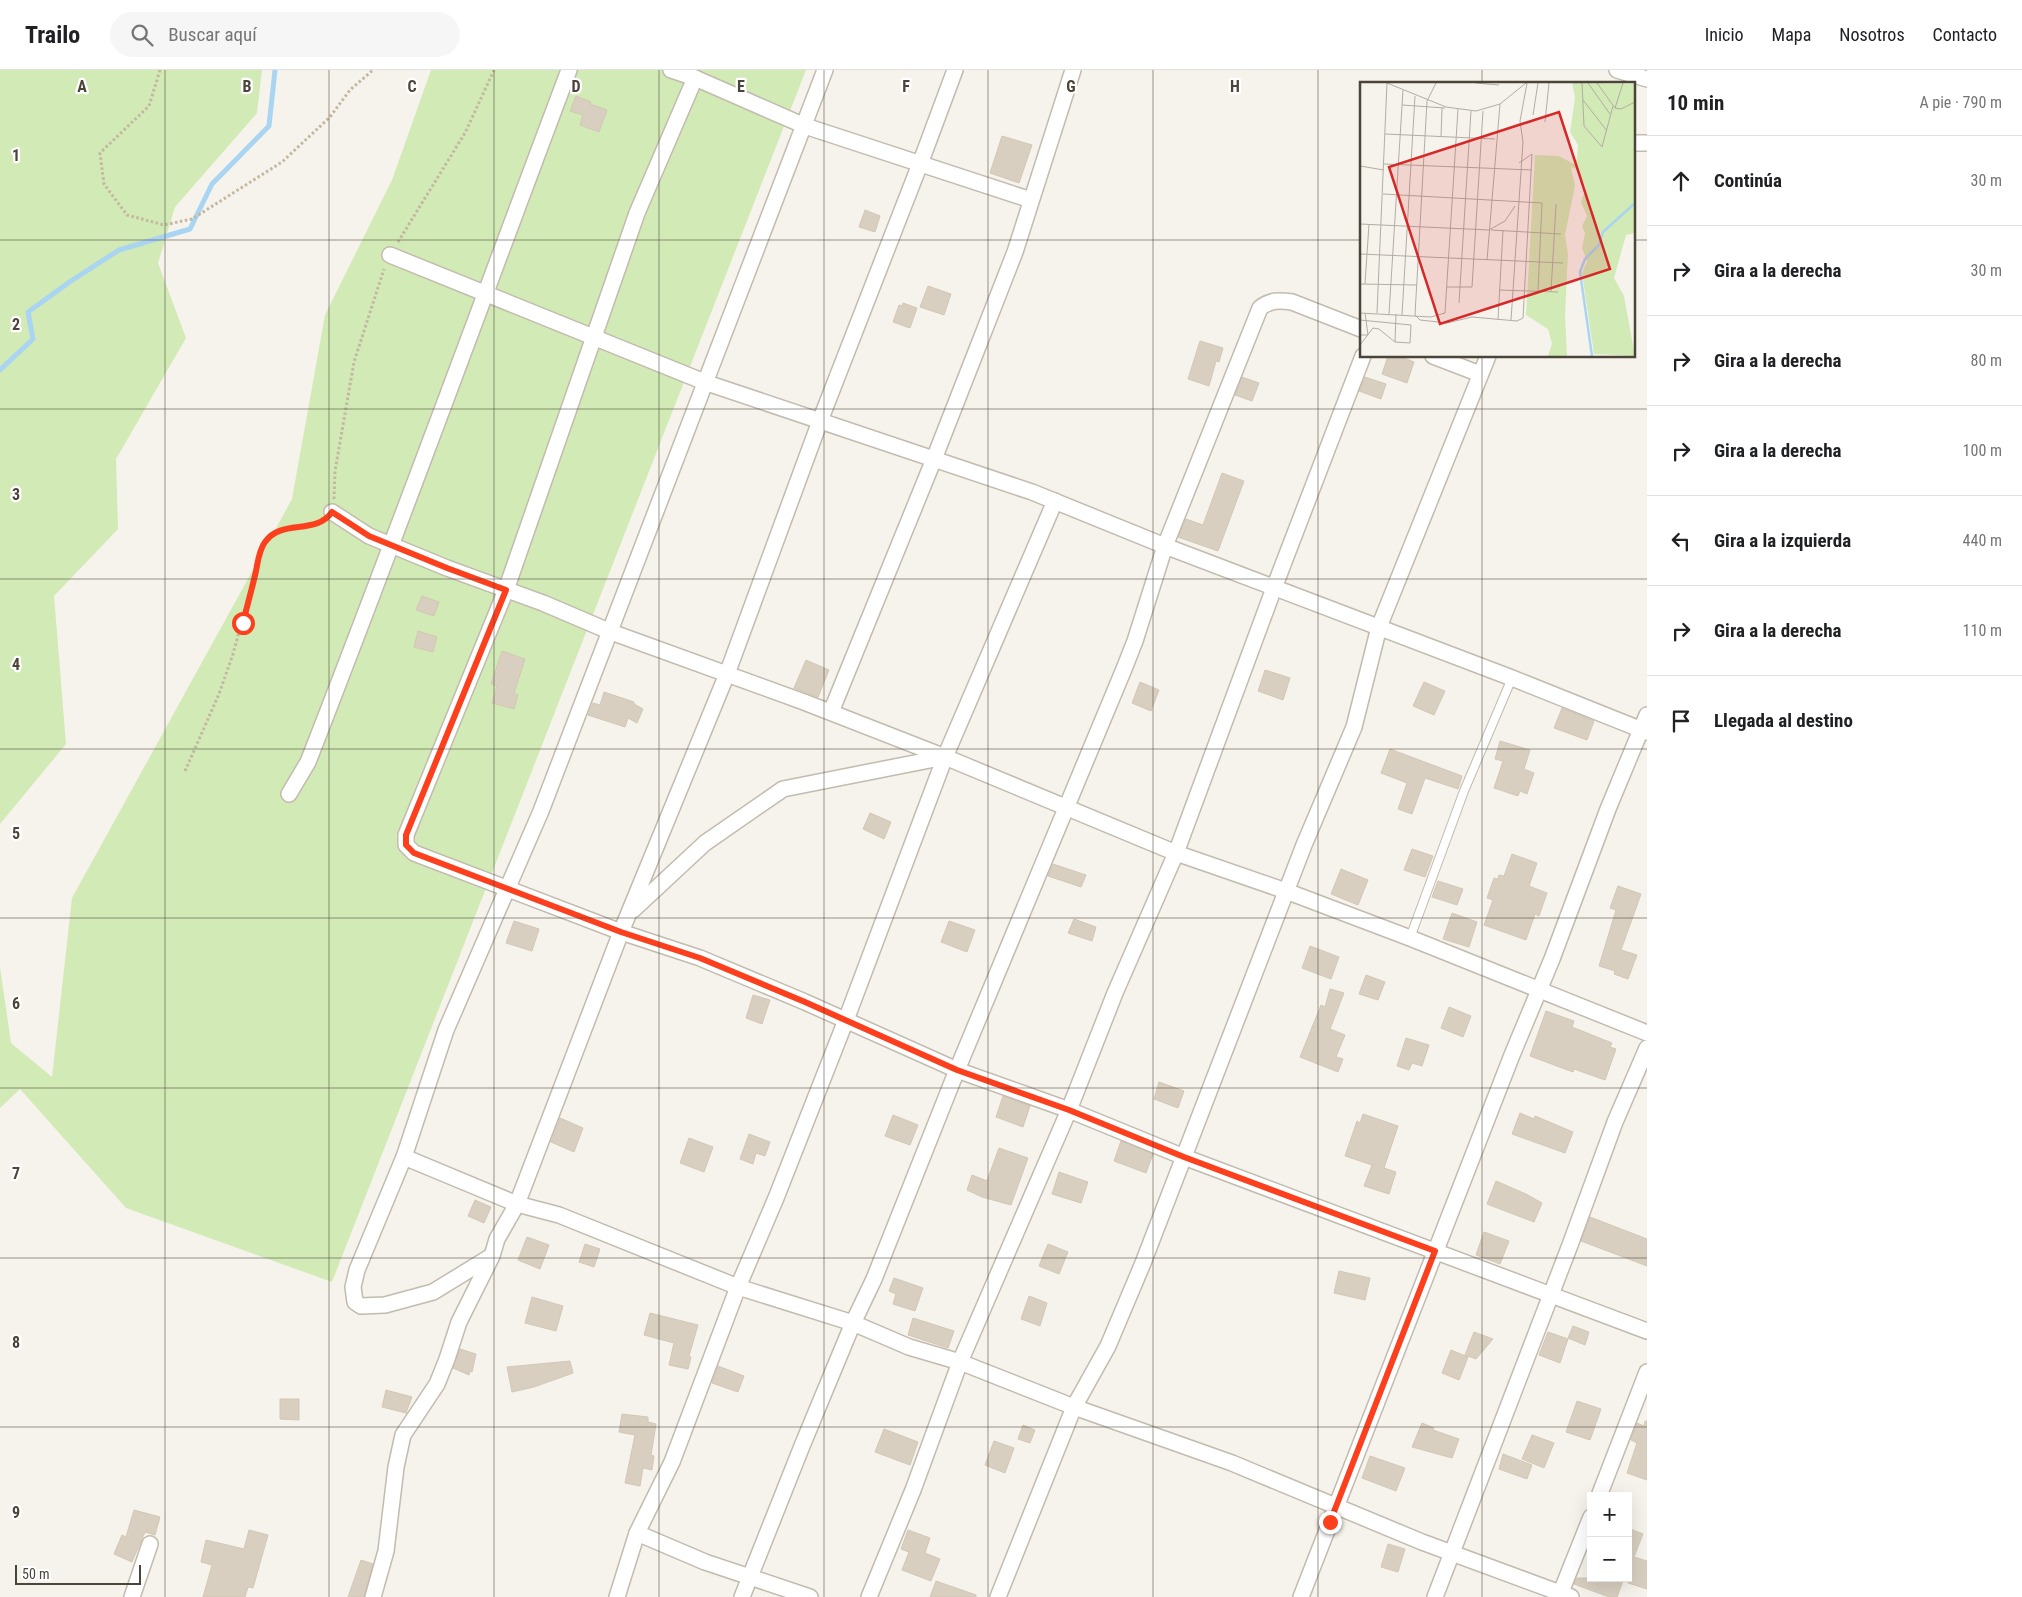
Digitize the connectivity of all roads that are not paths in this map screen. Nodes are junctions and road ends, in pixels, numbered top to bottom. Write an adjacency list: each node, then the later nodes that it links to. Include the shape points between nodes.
1 (570, 70): 15 (street)
2 (671, 70): 7 (street)
3 (825, 70): 9 (street)
4 (955, 70): 12 (street)
5 (1073, 70): 13 (street)
6 (1617, 70): 8 (street)
7 (695, 78): 9 (street); 17 (street, via 638,213)
8 (1647, 80)
9 (805, 126): 12 (street); 22 (street)
10 (1634, 142): 11 (street)
11 (1647, 143)
12 (920, 164): 13 (street); 23 (street)
13 (1031, 200): 24 (street, via 1015,252)
14 (390, 255): 15 (street)
15 (485, 294): 17 (street); 27 (street)
16 (1360, 329): 28 (street, via 1292,302 1280,300 1260,308)
17 (594, 338): 22 (street); 30 (street)
18 (1362, 358): 29 (street)
19 (1438, 358): 21 (street)
20 (1487, 358): 21 (street)
21 (1480, 374): 31 (street)
22 (707, 383): 23 (street); 32 (street)
23 (820, 421): 24 (street); 33 (street)
24 (934, 459): 25 (street); 35 (street)
25 (1055, 501): 28 (street); 38 (street)
26 (332, 512): 27 (street, via 369,536)
27 (392, 546): 30 (street); 39 (street, via 308,762)
28 (1165, 546): 29 (street); 40 (street, via 1135,641)
29 (1274, 588): 31 (street); 41 (street)
30 (506, 590): 32 (street); 42 (street, via 406,835 406,845 414,853)
31 (1379, 627): 34 (street); 43 (street, via 1354,727)
32 (611, 632): 33 (street); 42 (street)
33 (728, 674): 35 (street); 44 (street)
34 (1512, 678): 37 (street); 46 (lane, via 1464,791)
35 (830, 712): 38 (street)
36 (1647, 715): 37 (street)
37 (1644, 731): 47 (street)
38 (945, 757): 40 (street); 44 (street, via 783,789 705,842); 48 (street)
39 (289, 794)
40 (1066, 807): 41 (street); 51 (street)
41 (1176, 853): 43 (street); 52 (street, via 1115,993)
42 (507, 890): 45 (street); 53 (street, via 446,1030)
43 (1286, 891): 46 (street); 54 (street)
44 (628, 915): 45 (street)
45 (621, 932): 48 (street, via 700,958); 55 (street)
46 (1410, 938): 47 (street)
47 (1538, 989): 49 (street); 56 (street)
48 (846, 1020): 51 (street); 58 (street)
49 (1647, 1033)
50 (1647, 1048): 59 (street, via 1615,1122)
51 (957, 1070): 52 (street); 60 (street, via 874,1279)
52 (1069, 1110): 54 (street); 62 (street)
53 (404, 1157): 55 (street); 57 (street, via 357,1270 353,1287 355,1302 362,1306 384,1305 433,1292)
54 (1184, 1157): 56 (street); 64 (street, via 1128,1303)
55 (517, 1204): 57 (street, via 497,1239); 58 (street, via 559,1215)
56 (1435, 1251): 59 (street); 66 (street)
57 (492, 1256): 74 (street, via 458,1322 436,1384 403,1435 386,1551)
58 (738, 1287): 60 (street); 68 (street, via 672,1462)
59 (1550, 1295): 61 (street); 70 (street)
60 (852, 1323): 62 (street, via 908,1347); 71 (street)
61 (1647, 1331)
62 (960, 1362): 64 (street); 78 (street)
63 (1647, 1372): 65 (street)
64 (1074, 1407): 66 (street, via 1232,1463); 79 (street)
65 (1601, 1492)
66 (1337, 1506): 70 (street); 80 (street)
67 (1587, 1530): 72 (street)
68 (637, 1533): 71 (street); 75 (street)
69 (150, 1544): 73 (street)
70 (1453, 1552): 72 (street); 81 (street)
71 (749, 1577): 76 (street); 77 (street)
72 (1564, 1596)
73 (132, 1597)
74 (373, 1597)
75 (617, 1597)
76 (742, 1597)
77 (810, 1597)
78 (869, 1597)
79 (998, 1597)
80 (1301, 1597)
81 (1435, 1597)

